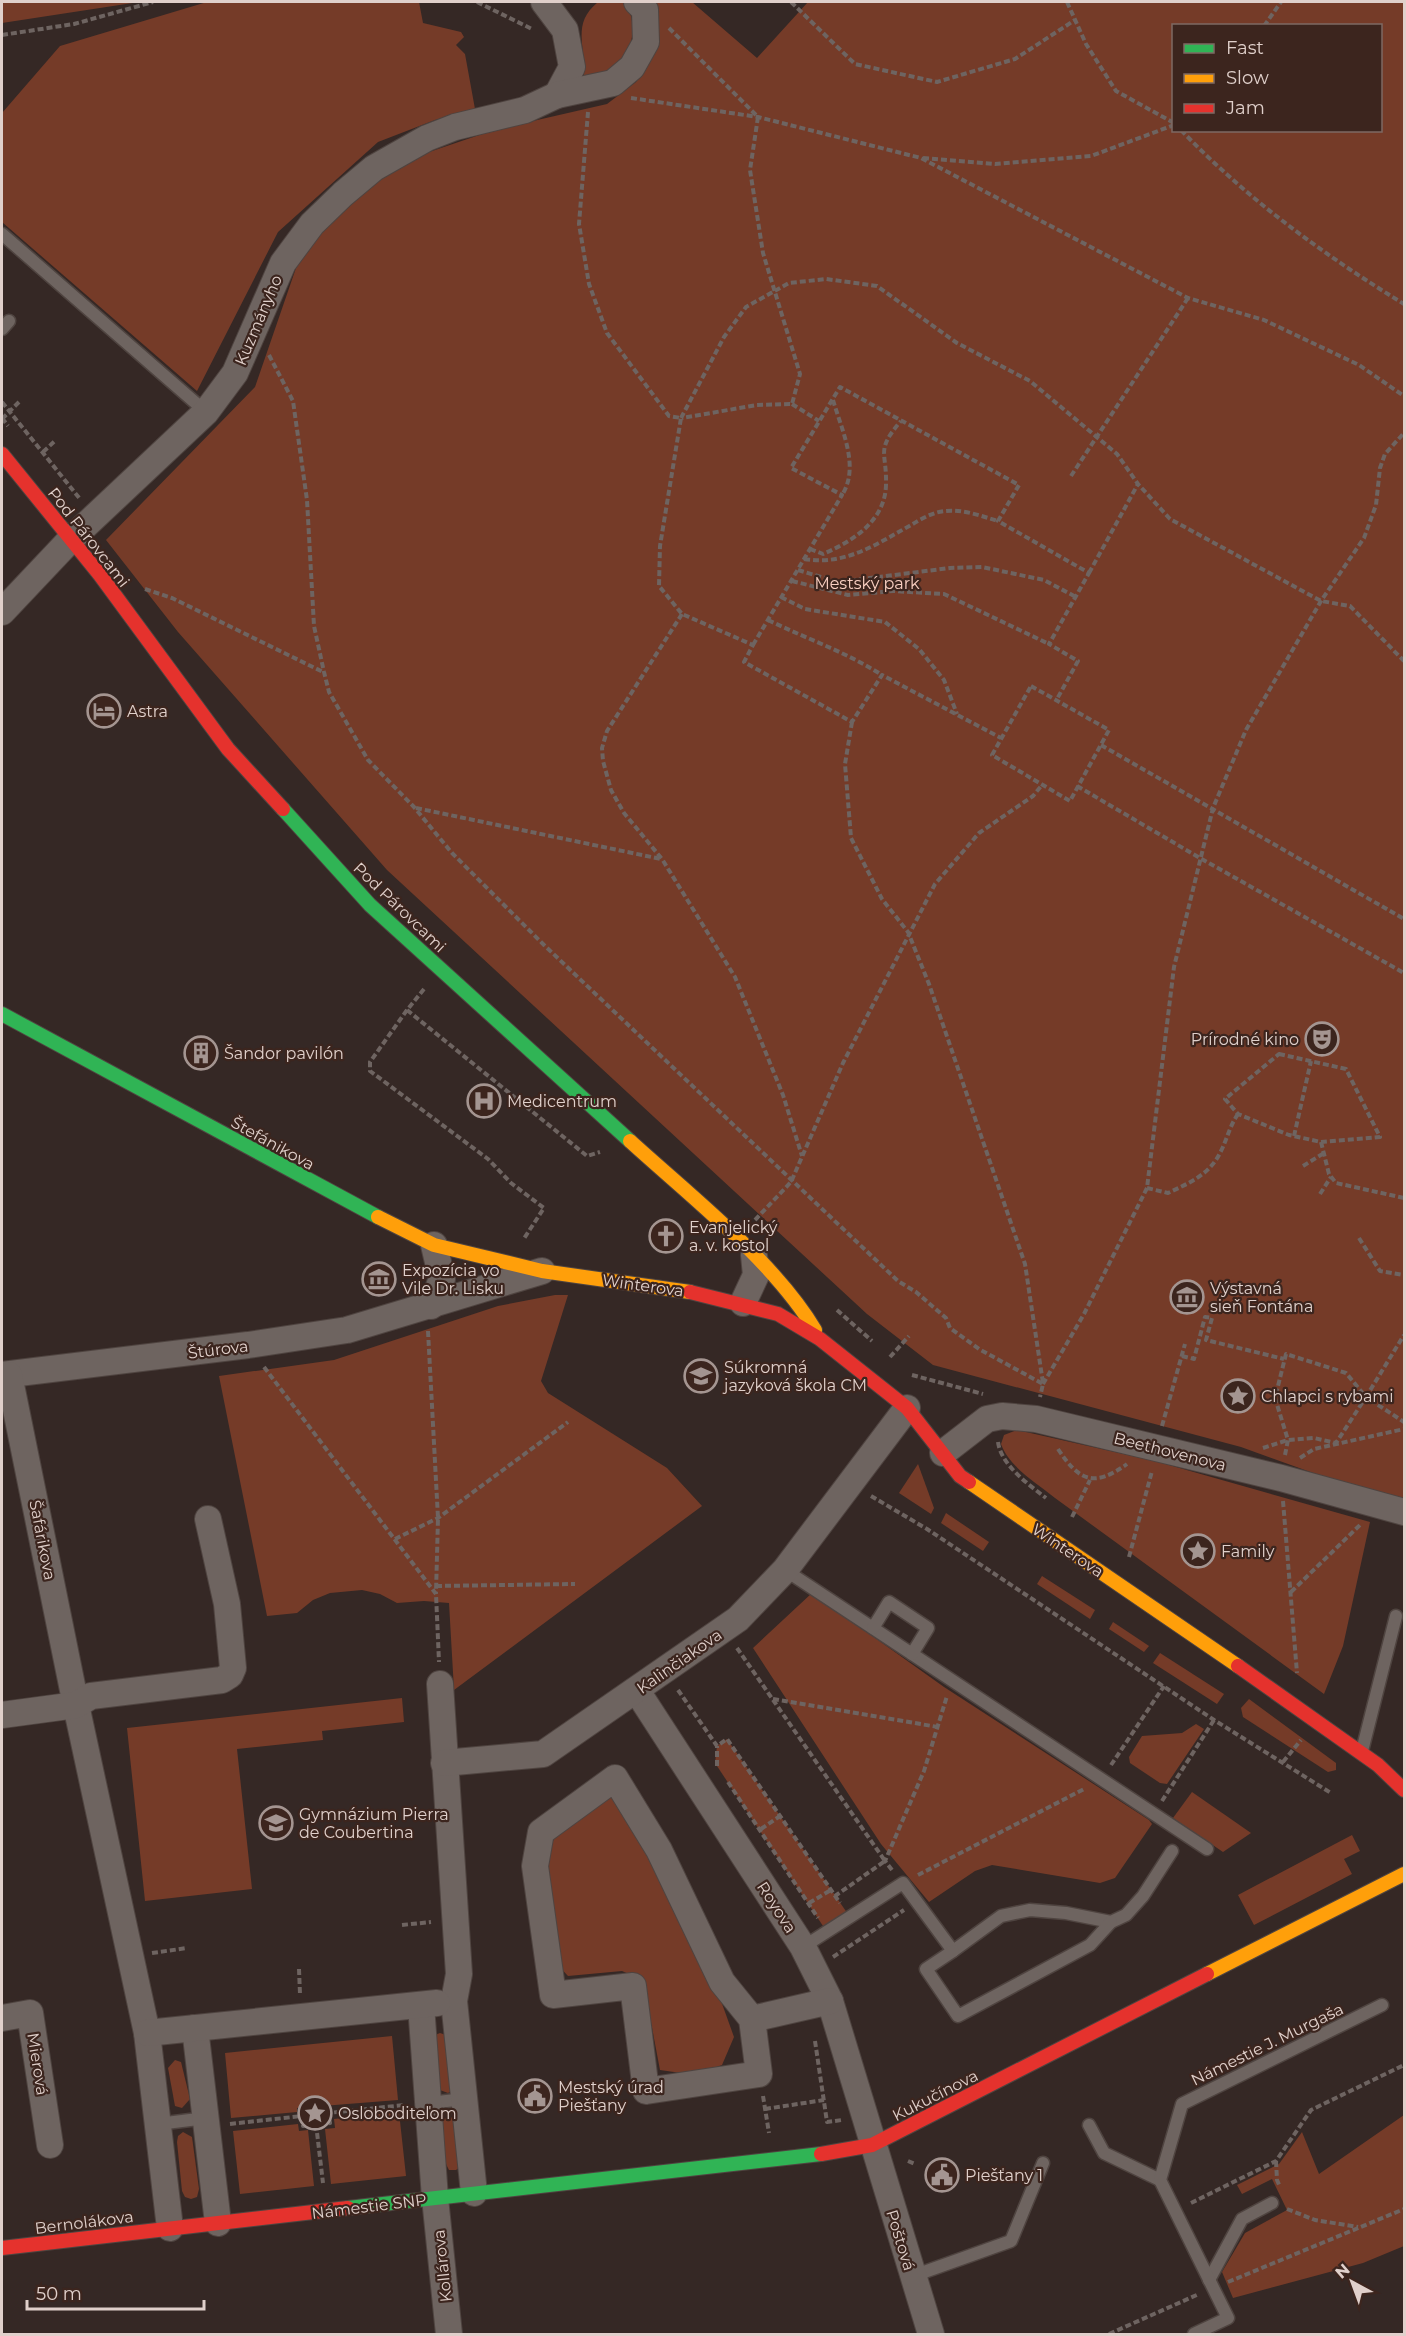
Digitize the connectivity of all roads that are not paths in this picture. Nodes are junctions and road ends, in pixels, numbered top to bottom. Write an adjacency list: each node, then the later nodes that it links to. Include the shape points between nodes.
1 (544, 2): 3 (street, via 565,30 572,68)
2 (641, 6): 3 (street, Kuzmányho, via 646,42 632,67 597,95)
3 (557, 95): 5 (street, Kuzmányho, via 525,110 427,138 374,168 312,224 283,263 235,374)
4 (2, 234): 5 (lane)
5 (206, 412): 7 (street, Kuzmányho)
6 (2, 454): 7 (street, Pod Párovcami)
7 (79, 532): 8 (street, Kuzmányho); 11 (street, Pod Párovcami, via 228,749 370,905)
8 (2, 612)
9 (2, 1014): 10 (street, Štefánikova, via 327,1192)
10 (434, 1245): 12 (street, Štefánikova); 14 (street, via 442,1279)
11 (754, 1255): 13 (street, via 756,1275); 15 (street, Pod Párovcami, via 800,1305)
12 (542, 1271): 13 (street, Winterova, via 706,1294); 14 (street, Štúrova)
13 (743, 1303): 15 (street, Winterova, via 778,1314)
14 (430, 1314): 16 (street, Štúrova, via 336,1332)
15 (820, 1339): 17 (street, Winterova)
16 (5, 1375): 27 (street, Šafárikova)
17 (907, 1408): 18 (street, Winterova); 21 (street, Kalinčiakova)
18 (943, 1453): 19 (street, Beethovenova, via 987,1419 1036,1419); 29 (street, Winterova, via 960,1476)
19 (1404, 1512)
20 (208, 1519): 27 (street, via 227,1604 233,1668 230,1675 222,1680 91,1696)
21 (785, 1570): 23 (lane); 26 (street, Kalinčiakova, via 738,1619)
22 (1396, 1616): 29 (lane)
23 (873, 1628): 24 (lane); 24 (lane, via 889,1602 928,1628)
24 (912, 1654): 32 (lane)
25 (440, 1684): 30 (street)
26 (637, 1691): 30 (street, Kalinčiakova, via 543,1754); 36 (street, Royova)
27 (76, 1705): 28 (street); 45 (street, Šafárikova)
28 (2, 1715)
29 (1361, 1753): 31 (street, Winterova)
30 (444, 1763): 38 (street, via 459,1974)
31 (1404, 1790)
32 (1207, 1849)
33 (1172, 1851): 35 (lane, via 1143,1896 1126,1915)
34 (1404, 1874): 52 (street, Kukučínova)
35 (1110, 1922): 37 (lane, via 1030,1910 1001,1916); 37 (lane, via 1090,1945 958,2016 926,1969)
36 (803, 1947): 37 (lane, via 903,1883); 39 (street, Royova)
37 (952, 1951)
38 (454, 2001): 40 (street); 46 (street)
39 (830, 2001): 43 (street); 52 (street, Royova)
40 (422, 2005): 44 (street); 47 (street, Námestie SNP)
41 (1383, 2006): 54 (lane, Námestie J. Murgaša, via 1182,2104)
42 (2, 2018): 51 (street, Mierová, via 30,2013)
43 (752, 2019): 43 (street, via 759,2074 646,2091 633,1986 552,1995 535,1866 541,1832 615,1778 659,1850 723,1982)
44 (195, 2028): 45 (street); 48 (street)
45 (147, 2033): 49 (street)
46 (464, 2099): 47 (lane); 55 (street)
47 (417, 2104): 56 (street, Námestie SNP)
48 (215, 2121): 49 (lane); 58 (street)
49 (158, 2124): 59 (street)
50 (1089, 2125): 54 (lane, via 1104,2153)
51 (50, 2145)
52 (872, 2145): 55 (street, Kukučínova, via 832,2153); 61 (street, Poštová)
53 (1043, 2163): 61 (lane, via 1011,2241)
54 (1160, 2180): 62 (lane)
55 (474, 2193): 56 (street, Kukučínova)
56 (435, 2198): 58 (street, Námestie SNP); 63 (street, Kollárova)
57 (1272, 2203): 62 (lane, via 1242,2219)
58 (218, 2223): 59 (street, Námestie SNP)
59 (170, 2228): 60 (street, Bernolákova)
60 (2, 2248)
61 (913, 2276): 64 (street, Poštová)
62 (1211, 2284): 65 (lane, via 1228,2319)
63 (449, 2334)
64 (931, 2334)
65 (1194, 2334)

